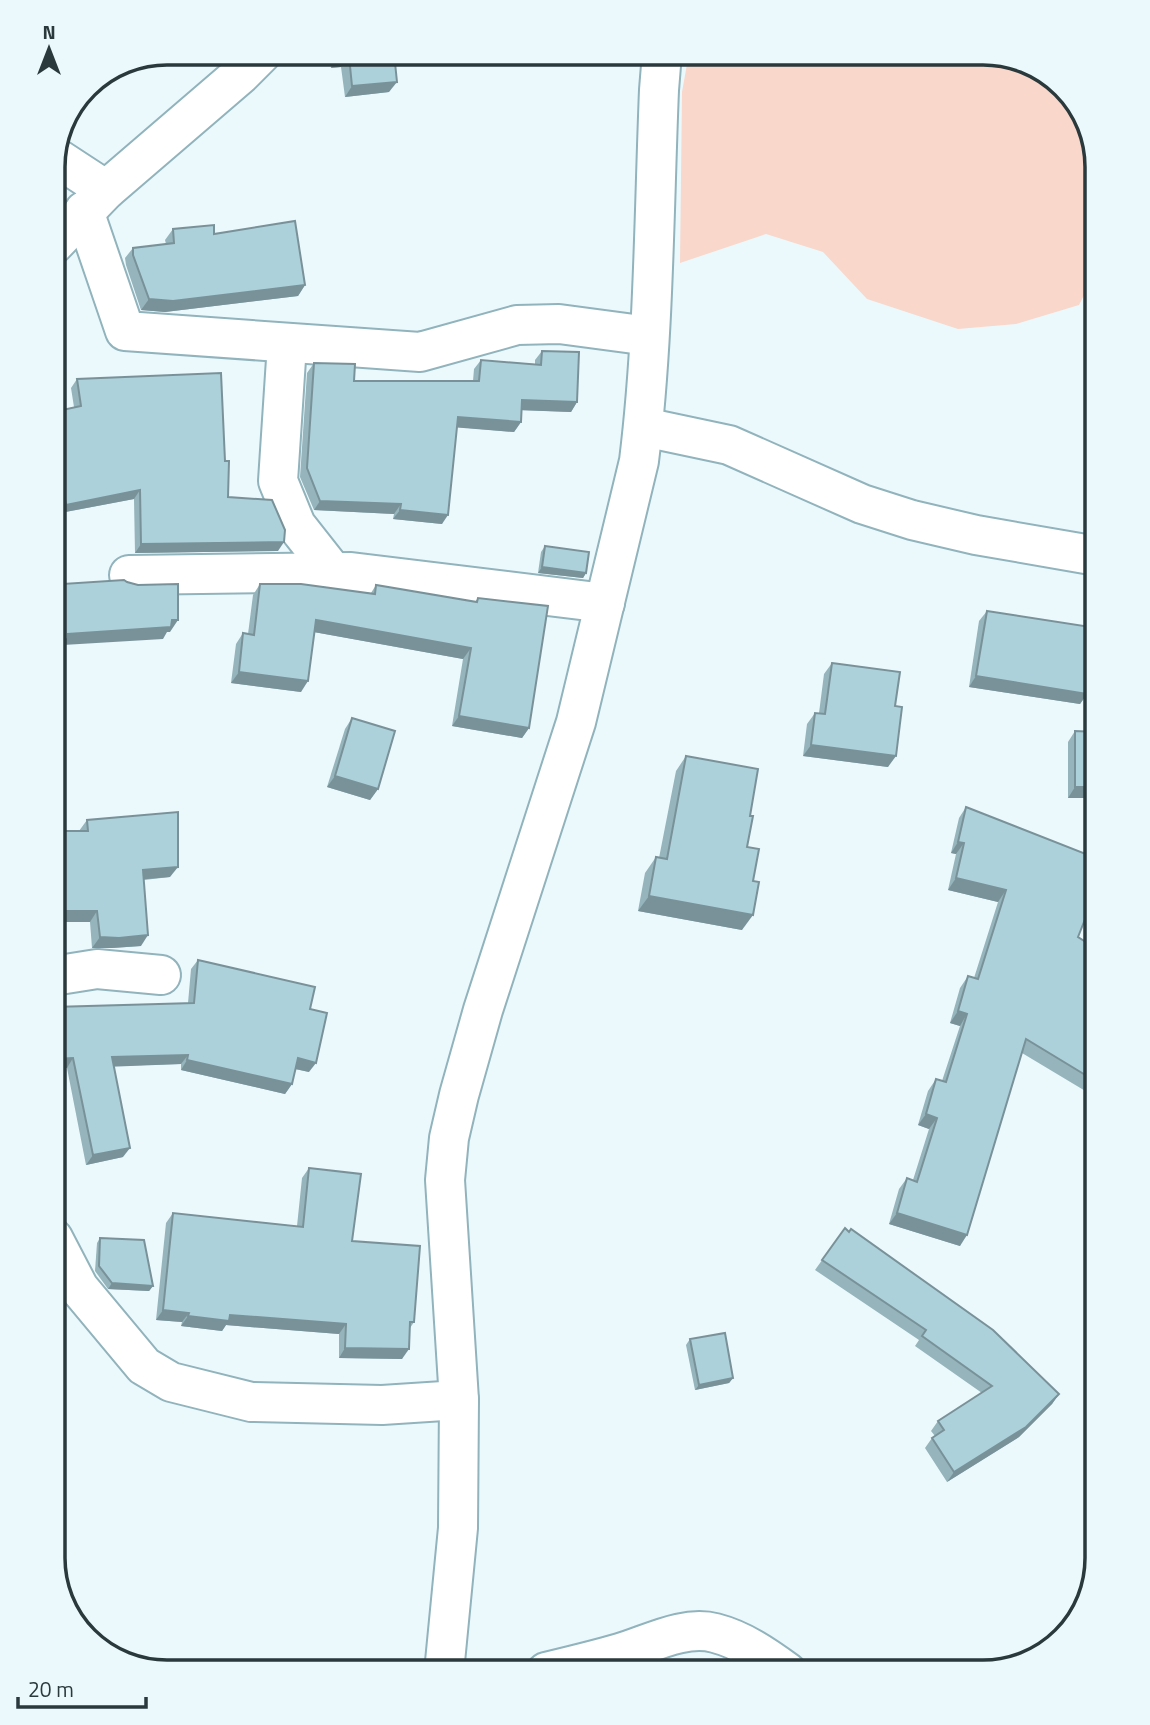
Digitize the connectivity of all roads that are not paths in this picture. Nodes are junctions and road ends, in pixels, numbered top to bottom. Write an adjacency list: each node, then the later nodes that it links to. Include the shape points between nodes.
1 (250, 65): 4 (street)
2 (661, 65): 6 (street)
3 (65, 168): 4 (street)
4 (95, 201): 5 (street); 7 (street, via 125,331)
5 (65, 232)
6 (649, 336): 7 (street, via 559,324 517,325 420,352); 8 (street)
7 (286, 344): 10 (street, via 278,481 296,526)
8 (643, 427): 9 (street, via 730,445 862,504 912,520); 12 (street)
9 (1085, 554)
10 (333, 572): 11 (street); 12 (street)
11 (129, 575)
12 (605, 603): 16 (street, via 576,722 483,1010 449,1138 445,1180)
13 (65, 974): 14 (street, via 97,968)
14 (161, 975)
15 (65, 1262): 16 (street, via 79,1288 144,1366 172,1382 251,1402 382,1405)
16 (459, 1400): 17 (street, via 458,1528)
17 (445, 1660)
18 (593, 1660): 19 (street, via 687,1632 713,1632)
19 (770, 1660)

